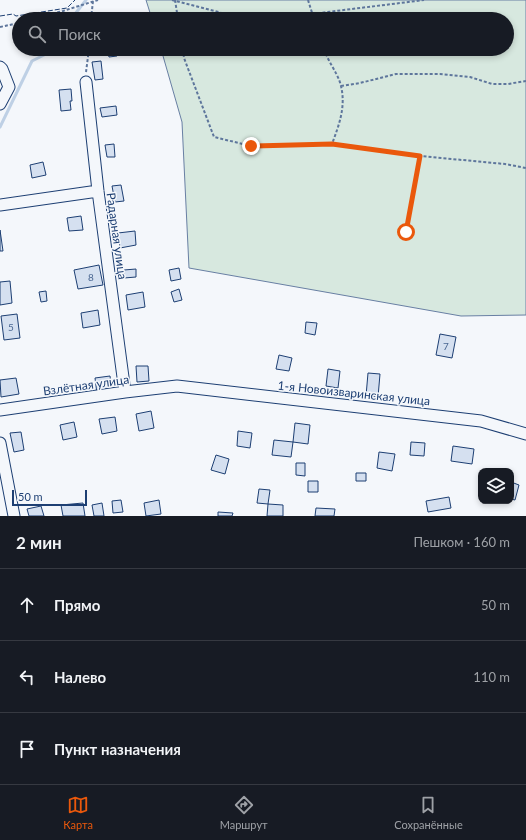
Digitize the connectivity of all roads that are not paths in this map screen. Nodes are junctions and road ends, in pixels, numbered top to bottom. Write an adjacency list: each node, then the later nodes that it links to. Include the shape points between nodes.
1 (0, 67): 3 (street, via 8,87)
2 (86, 82): 4 (street, Радарная улица)
3 (0, 104)
4 (98, 191): 5 (street); 7 (street, Радарная улица)
5 (0, 205)
6 (177, 386): 7 (street, Взлётная улица); 9 (street, 1-я Новоизваринская улица, via 473,420)
7 (125, 392): 8 (street, Взлётная улица)
8 (0, 410)
9 (526, 434)
10 (0, 443): 11 (street)
11 (14, 516)

